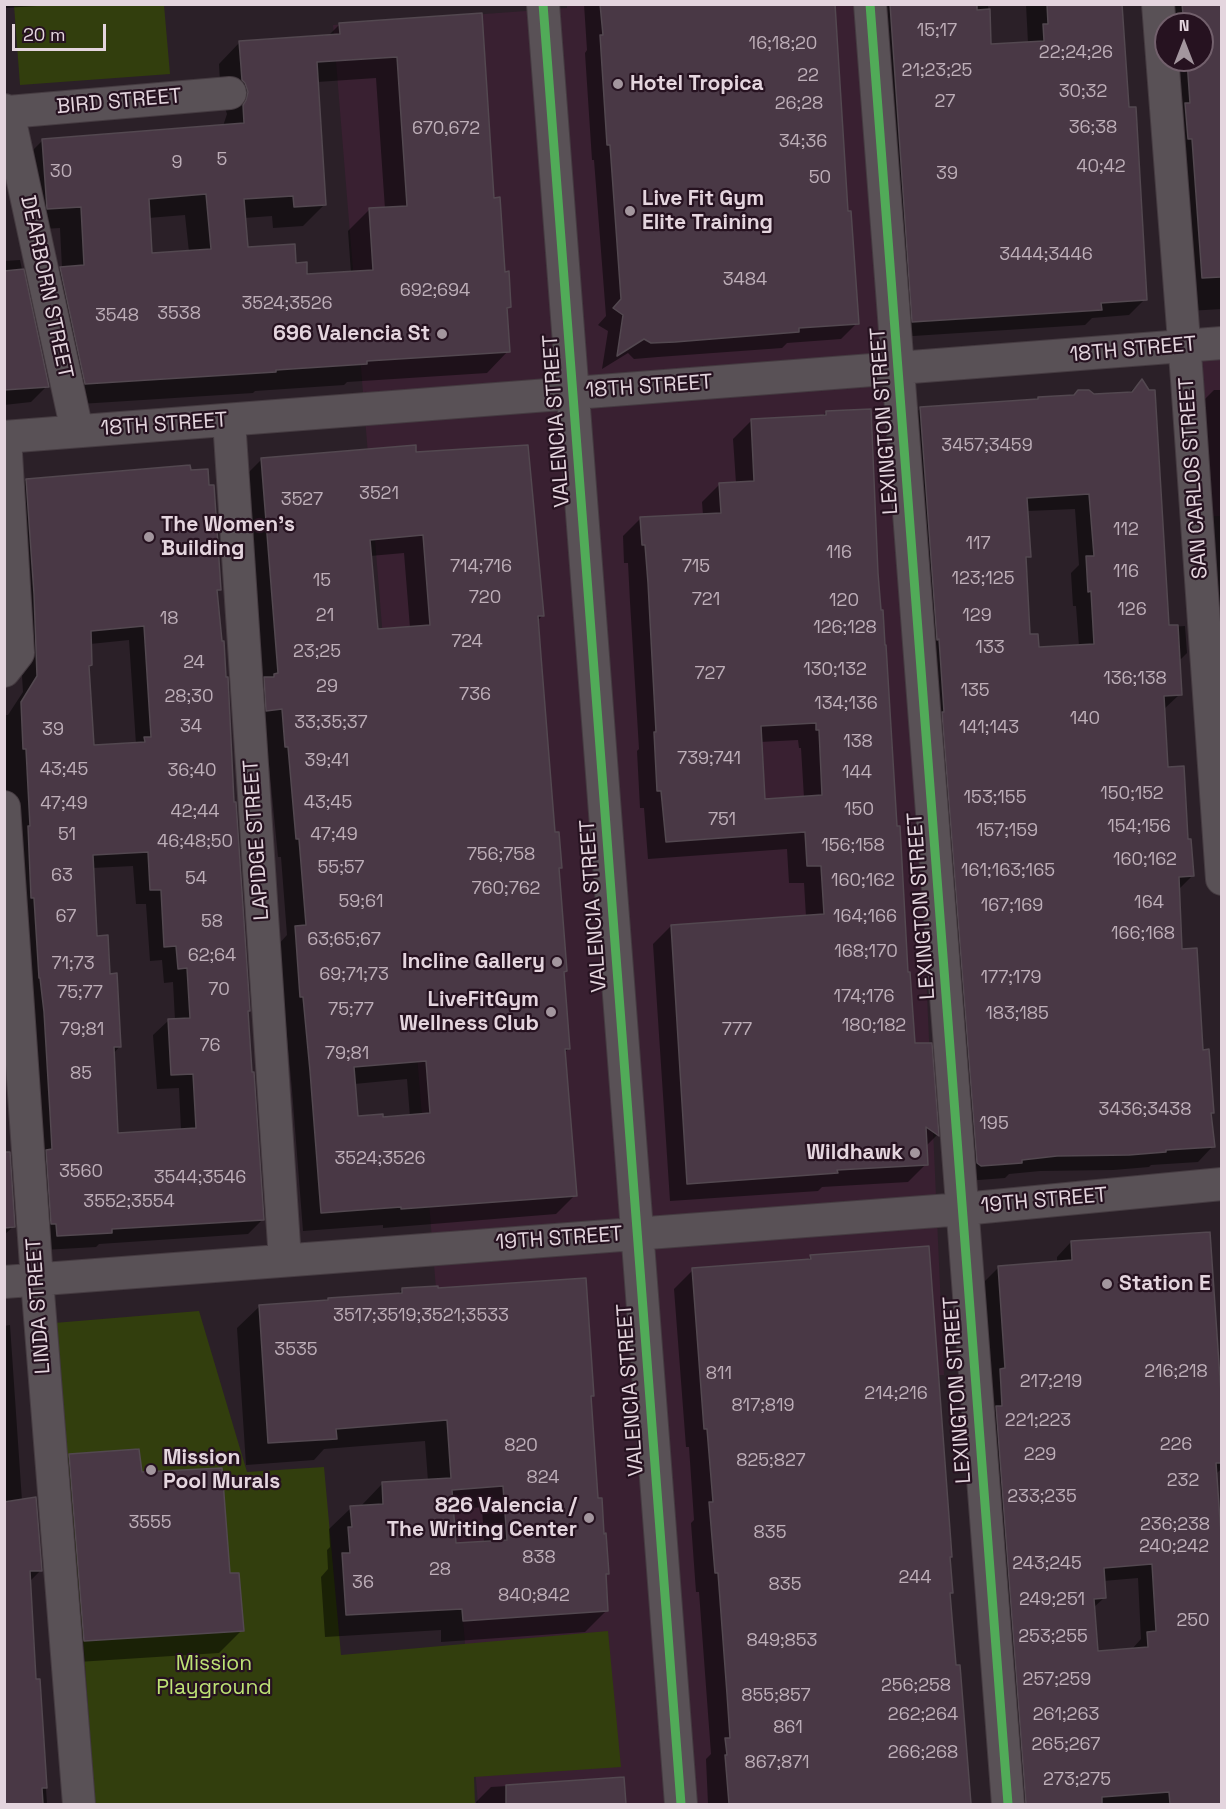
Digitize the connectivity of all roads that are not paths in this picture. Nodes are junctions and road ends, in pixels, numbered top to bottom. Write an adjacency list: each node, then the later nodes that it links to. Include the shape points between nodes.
1 (543, 4): 9 (street, VALENCIA STREET)
2 (870, 4): 8 (street, LEXINGTON STREET)
3 (1158, 4): 7 (street, SAN CARLOS STREET)
4 (230, 93): 5 (street, BIRD STREET)
5 (6, 111): 11 (street, DEARBORN STREET)
6 (1221, 343): 7 (street, 18TH STREET)
7 (1185, 346): 8 (street, 18TH STREET); 15 (street, SAN CARLOS STREET)
8 (899, 368): 9 (street, 18TH STREET); 17 (street, LEXINGTON STREET)
9 (573, 393): 10 (street, 18TH STREET); 18 (street, VALENCIA STREET)
10 (229, 420): 11 (street, 18TH STREET); 19 (street, LAPIDGE STREET)
11 (77, 431): 12 (street, 18TH STREET)
12 (5, 436): 13 (street, via 18,653)
13 (4, 671)
14 (4, 807): 20 (street, LINDA STREET)
15 (1221, 879)
16 (1221, 1184): 17 (street, 19TH STREET)
17 (963, 1209): 18 (street, 19TH STREET); 24 (street, LEXINGTON STREET)
18 (637, 1234): 19 (street, 19TH STREET); 23 (street, VALENCIA STREET)
19 (285, 1260): 20 (street, 19TH STREET)
20 (37, 1280): 21 (street, 19TH STREET); 22 (street, LINDA STREET)
21 (4, 1282)
22 (79, 1804)
23 (681, 1804)
24 (1008, 1804)

